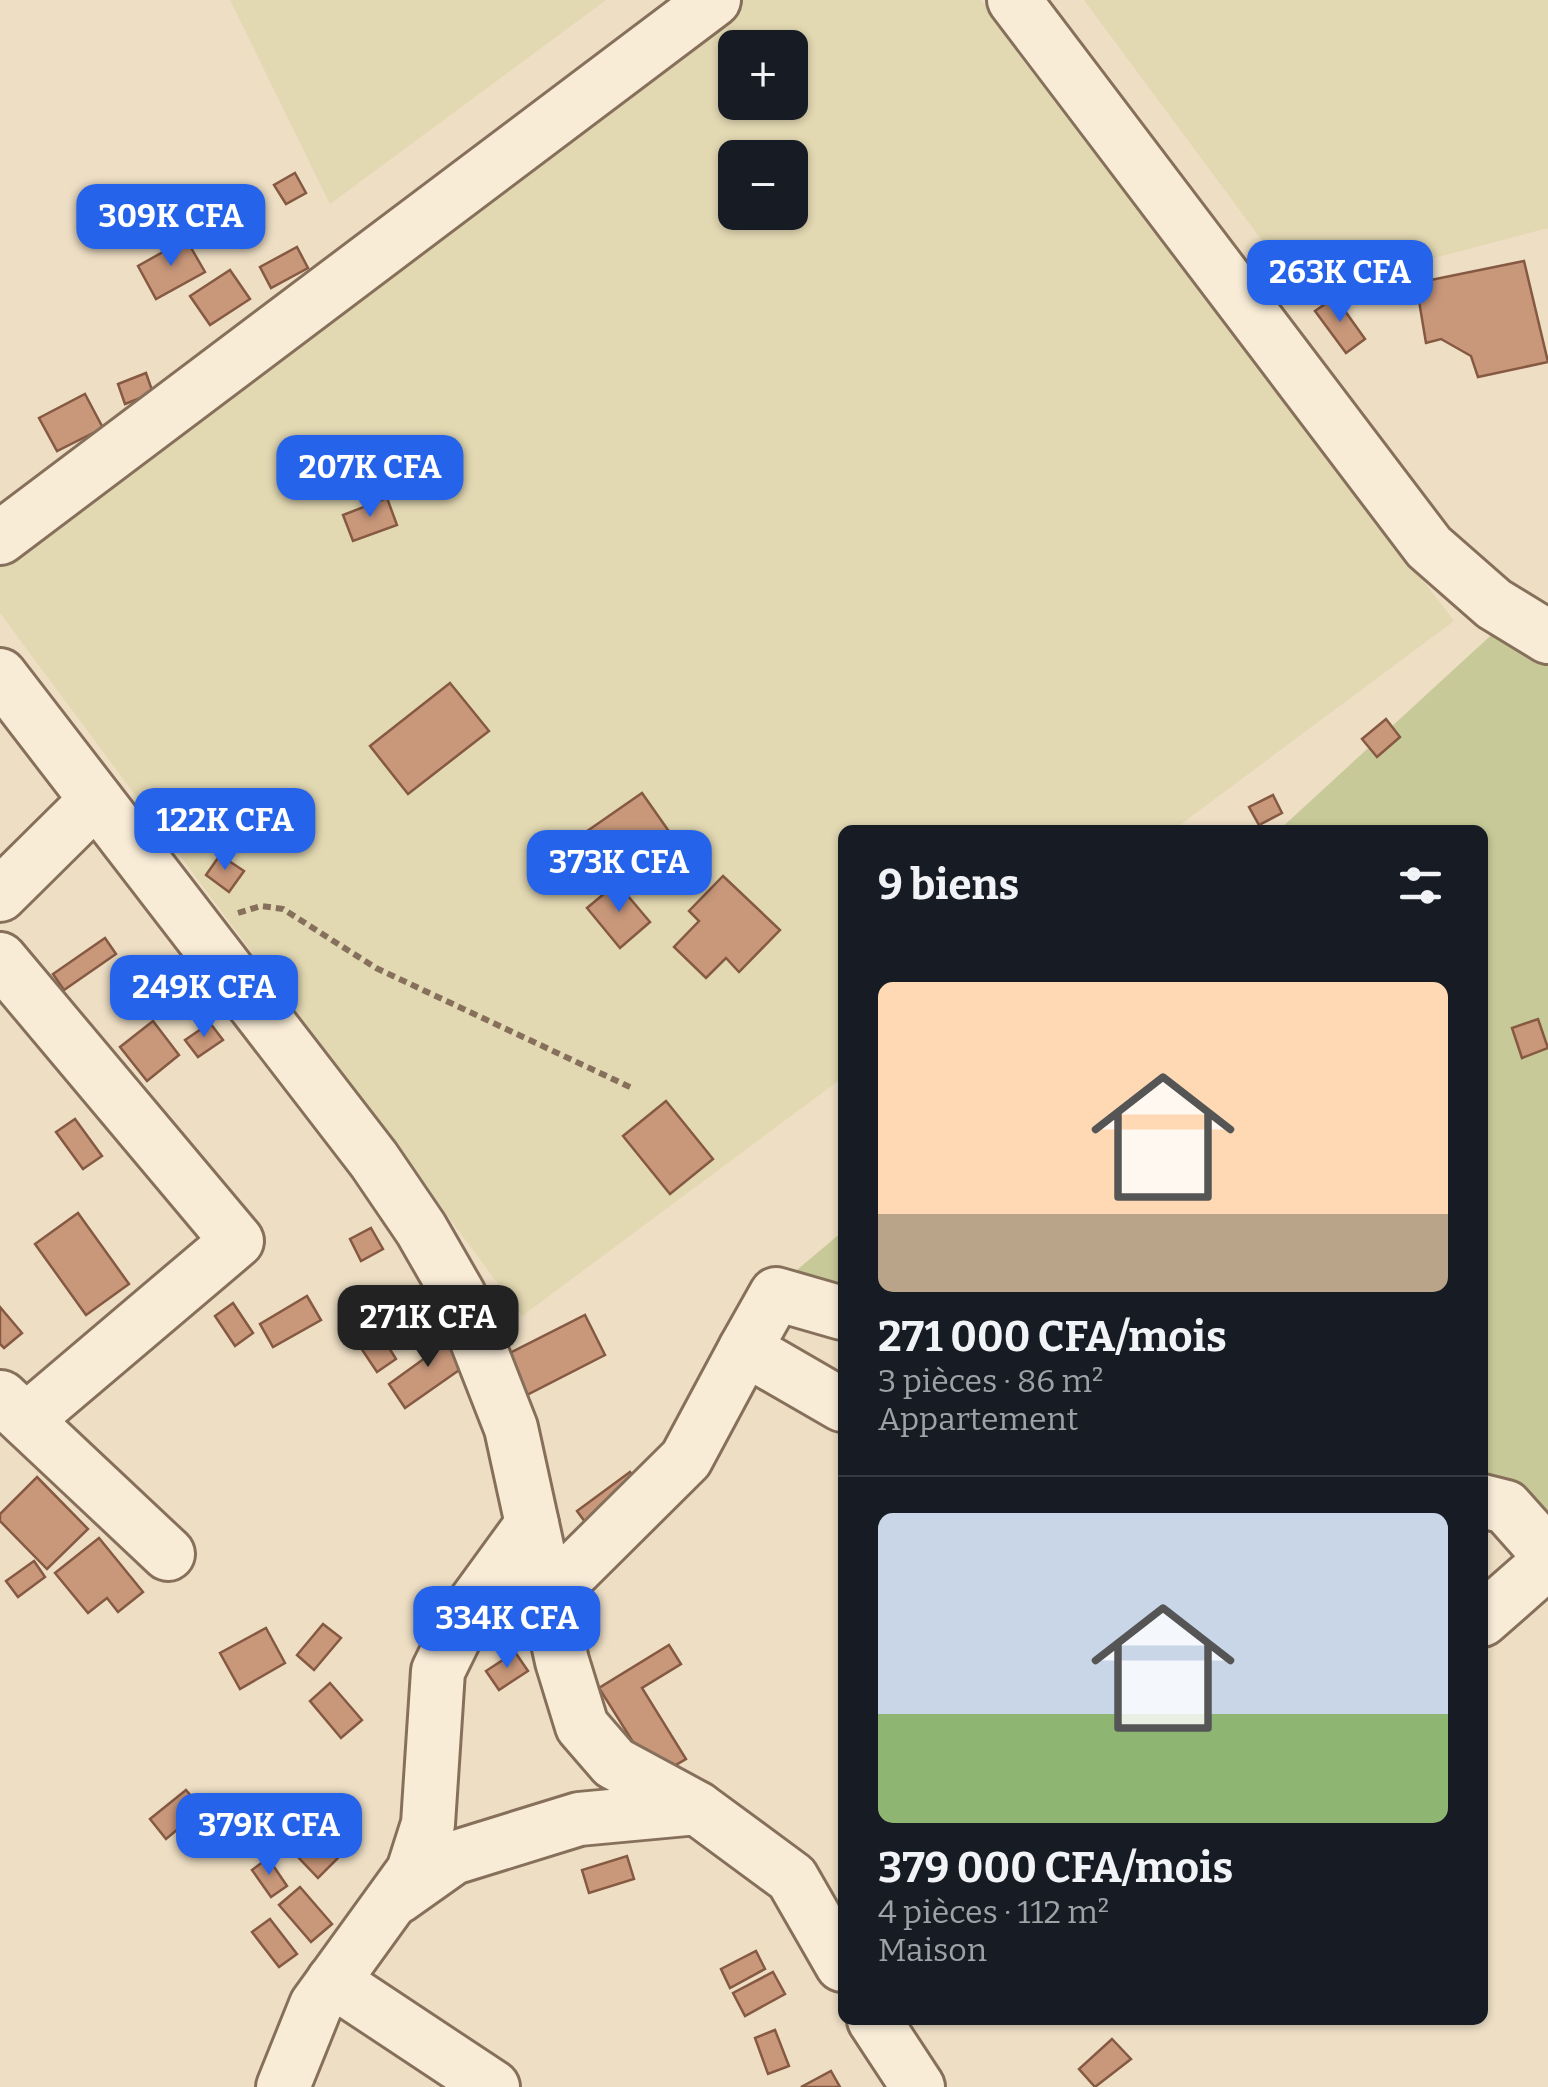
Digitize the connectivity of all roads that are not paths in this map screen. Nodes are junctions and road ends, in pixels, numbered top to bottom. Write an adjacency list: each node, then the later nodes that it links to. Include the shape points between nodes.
1 (714, 0): 3 (street)
2 (1014, 0): 4 (street, via 1428,547 1494,604)
3 (0, 538)
4 (1548, 638)
5 (0, 674): 6 (street)
6 (96, 800): 7 (street); 14 (street, via 421,1228 459,1295 511,1428)
7 (0, 896)
8 (0, 959): 12 (street, via 237,1241)
9 (838, 1313): 10 (street, via 776,1294)
10 (745, 1349): 11 (street); 18 (street, via 686,1458)
11 (838, 1403)
12 (13, 1408): 15 (street)
13 (1488, 1502): 16 (street, via 1506,1507)
14 (532, 1524): 18 (street); 21 (street, via 464,1616 438,1671 428,1824 413,1871)
15 (168, 1554)
16 (1548, 1554)
17 (1548, 1562): 19 (street)
18 (548, 1596): 20 (street, via 582,1726 614,1763)
19 (1488, 1615)
20 (698, 1808): 21 (street, via 579,1818 453,1858); 22 (street, via 792,1878)
21 (392, 1901): 23 (street)
22 (838, 1958)
23 (333, 1981): 24 (street, via 316,2005); 25 (street)
24 (284, 2087)
25 (493, 2087)

